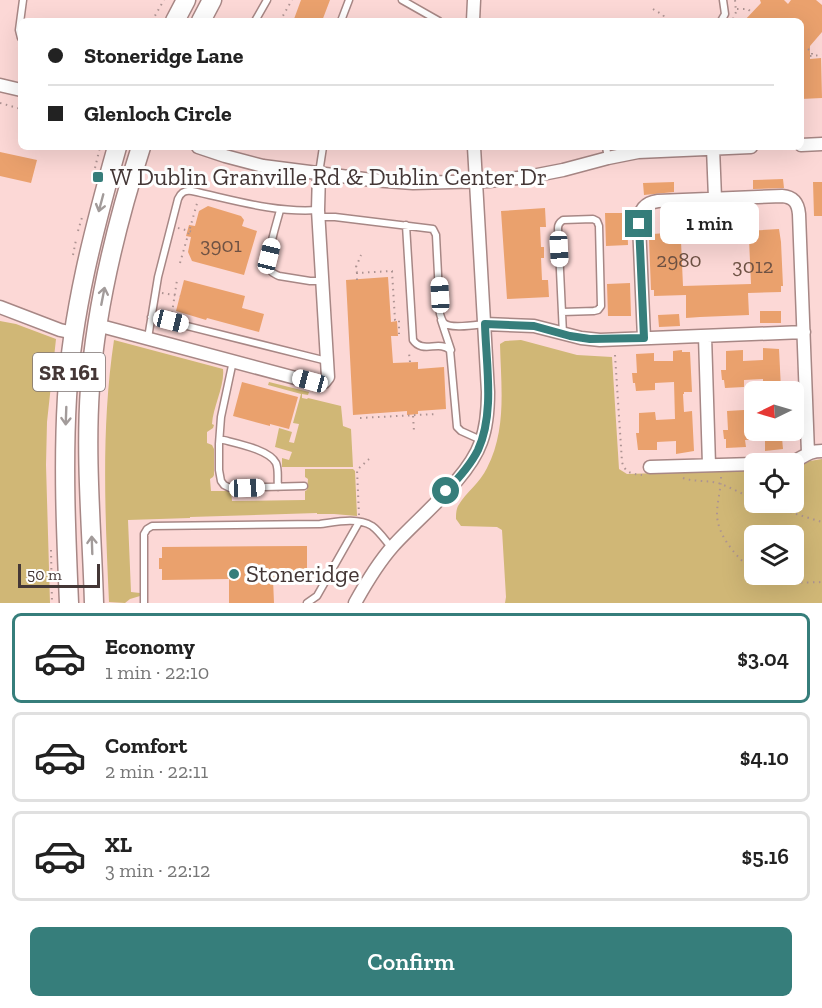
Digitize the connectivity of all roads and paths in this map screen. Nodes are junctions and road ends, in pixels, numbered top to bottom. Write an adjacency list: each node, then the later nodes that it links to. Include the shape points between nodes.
1 (23, 0): 15 (lane)
2 (164, 0): 16 (path)
3 (186, 0): 17 (main road)
4 (212, 0): 18 (main road)
5 (267, 0): 19 (lane)
6 (292, 0): 20 (path)
7 (349, 0): 21 (lane)
8 (402, 0): 22 (lane)
9 (474, 0): 23 (street)
10 (723, 0): 25 (lane)
11 (735, 0): 13 (path)
12 (652, 9): 24 (path)
13 (737, 9): 14 (path); 26 (path)
14 (752, 13)
15 (21, 18)
16 (154, 18)
17 (177, 18)
18 (203, 18)
19 (257, 18)
20 (282, 18)
21 (342, 18)
22 (434, 18)
23 (473, 18)
24 (665, 18)
25 (724, 18)
26 (733, 18)
27 (808, 48): 28 (path, via 811,56)
28 (822, 55)
29 (0, 85): 30 (street)
30 (18, 89)
31 (0, 103): 32 (path)
32 (18, 109)
33 (822, 144): 34 (street)
34 (804, 145)
35 (116, 150): 69 (main road, SR 161, one-way to 69, via 88,257)
36 (140, 150): 67 (main road, SR 161, one-way to 36, via 113,245)
37 (208, 150): 43 (street, via 250,163)
38 (322, 150): 43 (lane)
39 (474, 150): 44 (street)
40 (670, 150): 42 (street)
41 (713, 150): 46 (street)
42 (607, 152): 44 (street, via 538,175)
43 (319, 173): 44 (street, via 413,183); 48 (street)
44 (476, 181): 66 (street)
45 (200, 193): 47 (lane); 50 (lane, via 187,191 181,195); 51 (path)
46 (715, 198): 68 (street, via 783,196 798,205); 74 (street, via 652,202 642,210 639,224)
47 (280, 210): 48 (lane); 57 (lane, via 269,256 270,269 279,276)
48 (318, 214): 49 (lane); 57 (street)
49 (406, 225): 63 (lane, via 435,232); 75 (lane, via 412,335)
50 (171, 226): 51 (path); 58 (lane)
51 (191, 232): 53 (path)
52 (361, 255): 54 (path)
53 (180, 263)
54 (357, 273): 56 (path); 70 (path, via 392,271)
55 (177, 280): 59 (path)
56 (357, 280)
57 (322, 281): 79 (street)
58 (155, 292): 59 (path); 64 (lane)
59 (174, 295): 60 (path); 65 (path)
60 (180, 296)
61 (0, 307): 69 (street)
62 (562, 312): 62 (lane, via 559,224 565,220 594,219 599,226 601,306); 71 (lane)
63 (440, 314): 66 (lane, via 448,326); 76 (lane)
64 (151, 317): 65 (lane); 73 (lane)
65 (171, 321): 79 (lane)
66 (485, 324): 71 (street, via 534,326); 86 (street, via 488,403)
67 (97, 325): 73 (street); 107 (main road, SR 161, one-way to 67, via 89,426)
68 (804, 332): 72 (street); 88 (street)
69 (74, 333): 106 (main road, SR 161, one-way to 106, via 64,468)
70 (399, 334)
71 (563, 334): 74 (street, via 590,339)
72 (705, 336): 74 (street); 92 (street)
73 (148, 338): 78 (street)
74 (644, 338)
75 (416, 344): 76 (lane, via 446,346); 80 (path, via 409,353)
76 (451, 354): 86 (lane, via 456,425)
77 (615, 355): 93 (path, via 622,465 630,473)
78 (233, 361): 79 (street, via 318,384 327,377); 85 (lane)
79 (327, 361)
80 (410, 362)
81 (436, 414): 82 (path)
82 (413, 415): 83 (path); 84 (path)
83 (360, 418)
84 (414, 431)
85 (219, 439): 97 (lane, via 269,455 277,465); 97 (lane, via 219,470 224,485)
86 (482, 440): 102 (street, via 460,477)
87 (822, 451): 88 (street)
88 (808, 453): 89 (street)
89 (804, 455)
90 (369, 459): 100 (path, via 357,470)
91 (744, 464): 92 (street)
92 (709, 465): 93 (street)
93 (648, 471)
94 (680, 476): 95 (path)
95 (721, 484): 98 (path); 103 (path, via 719,527)
96 (304, 486): 97 (lane)
97 (278, 487)
98 (744, 494)
99 (794, 513): 101 (path)
100 (359, 522): 102 (lane, via 374,528); 108 (lane, via 149,527 144,534); 109 (lane, via 317,596)
101 (822, 522)
102 (392, 548): 110 (street)
103 (744, 562)
104 (804, 581): 105 (path)
105 (822, 582)
106 (69, 603)
107 (94, 603)
108 (144, 603)
109 (307, 603)
110 (355, 603)

